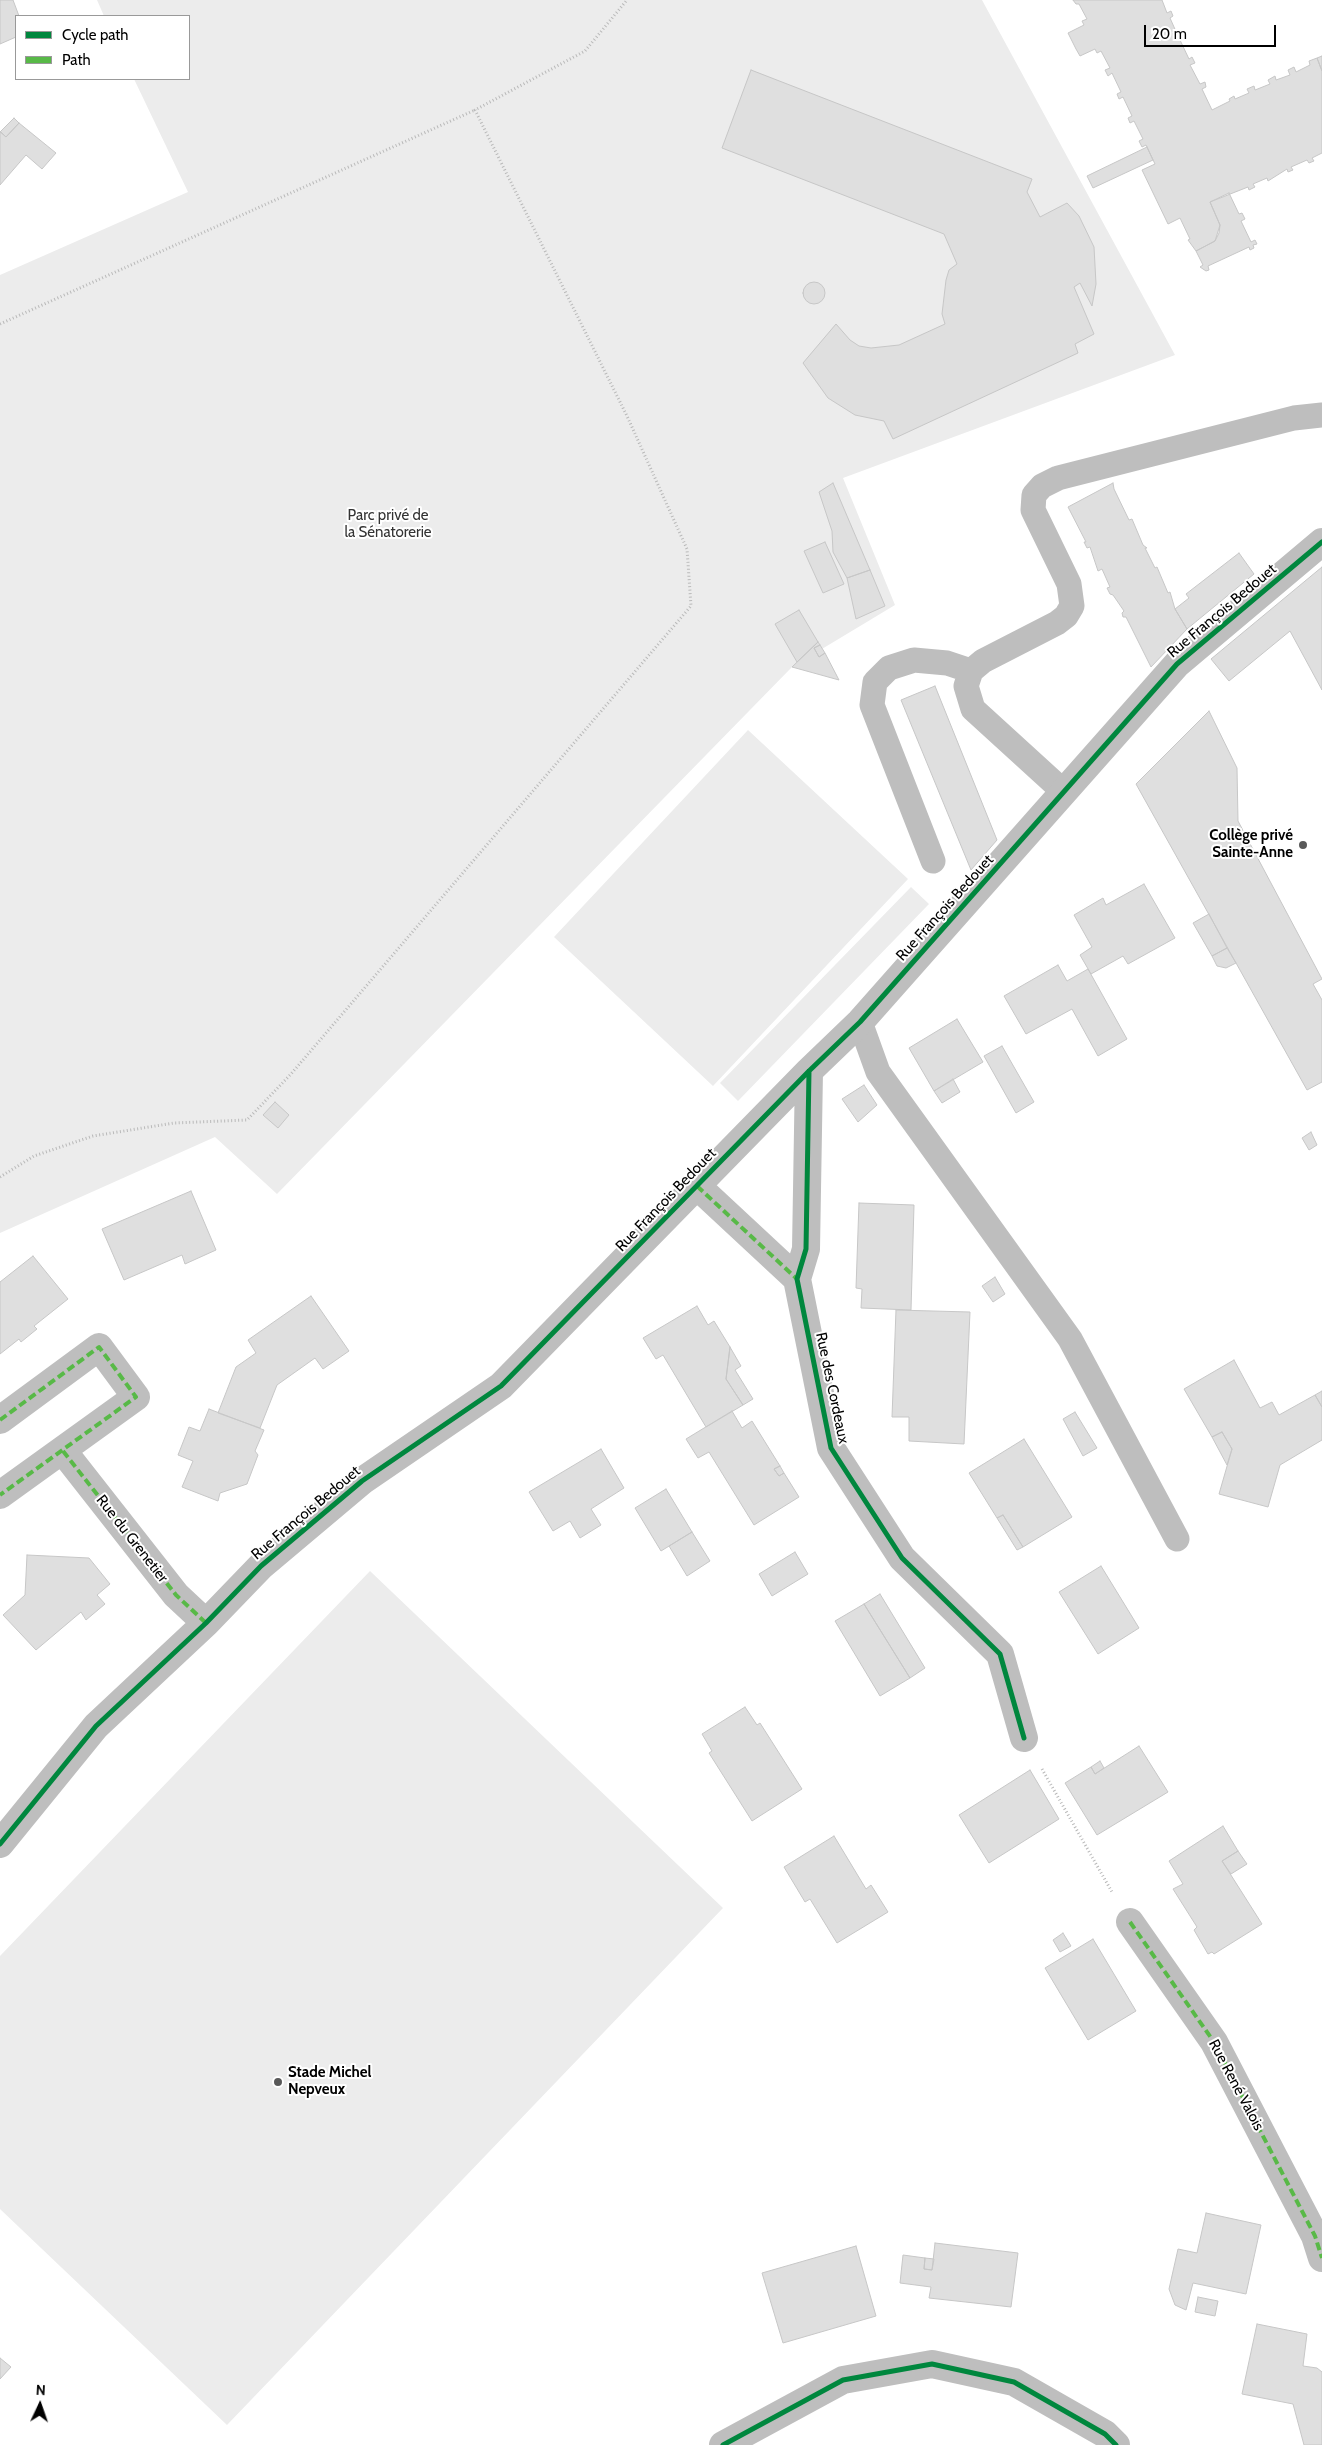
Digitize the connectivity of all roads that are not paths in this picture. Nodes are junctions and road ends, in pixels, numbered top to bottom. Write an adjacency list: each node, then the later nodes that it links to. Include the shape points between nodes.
1 (1322, 415): 3 (lane, via 1276,422 1058,478 1042,486 1034,496 1033,510 1069,584 1072,606 1057,623)
2 (1322, 542): 4 (street, Rue François Bedouet, via 1177,664)
3 (971, 671): 4 (lane, via 966,686 973,709); 5 (lane, via 948,663 914,660 888,668 875,682 872,705)
4 (1064, 792): 6 (street, Rue François Bedouet)
5 (933, 862)
6 (860, 1022): 7 (street, Rue François Bedouet); 13 (lane, via 878,1072 1070,1339)
7 (809, 1071): 8 (street, Rue François Bedouet); 9 (street, Rue des Cordeaux, via 806,1249)
8 (697, 1186): 9 (street); 14 (street, Rue François Bedouet, via 501,1386 362,1480 261,1566)
9 (797, 1279): 15 (street, Rue des Cordeaux, via 831,1448 902,1558 1000,1654)
10 (0, 1420): 11 (street, via 99,1347 136,1397)
11 (63, 1451): 12 (street); 14 (street, Rue du Grenetier, via 176,1594)
12 (0, 1495)
13 (1177, 1539)
14 (206, 1623): 16 (street, Rue François Bedouet, via 96,1726)
15 (1024, 1738)
16 (0, 1844)
17 (1130, 1922): 18 (street, Rue René Valois, via 1214,2042 1315,2236)
18 (1322, 2258)
19 (723, 2445): 20 (street, via 844,2380 932,2364 1014,2382 1106,2434)
20 (1116, 2445)

